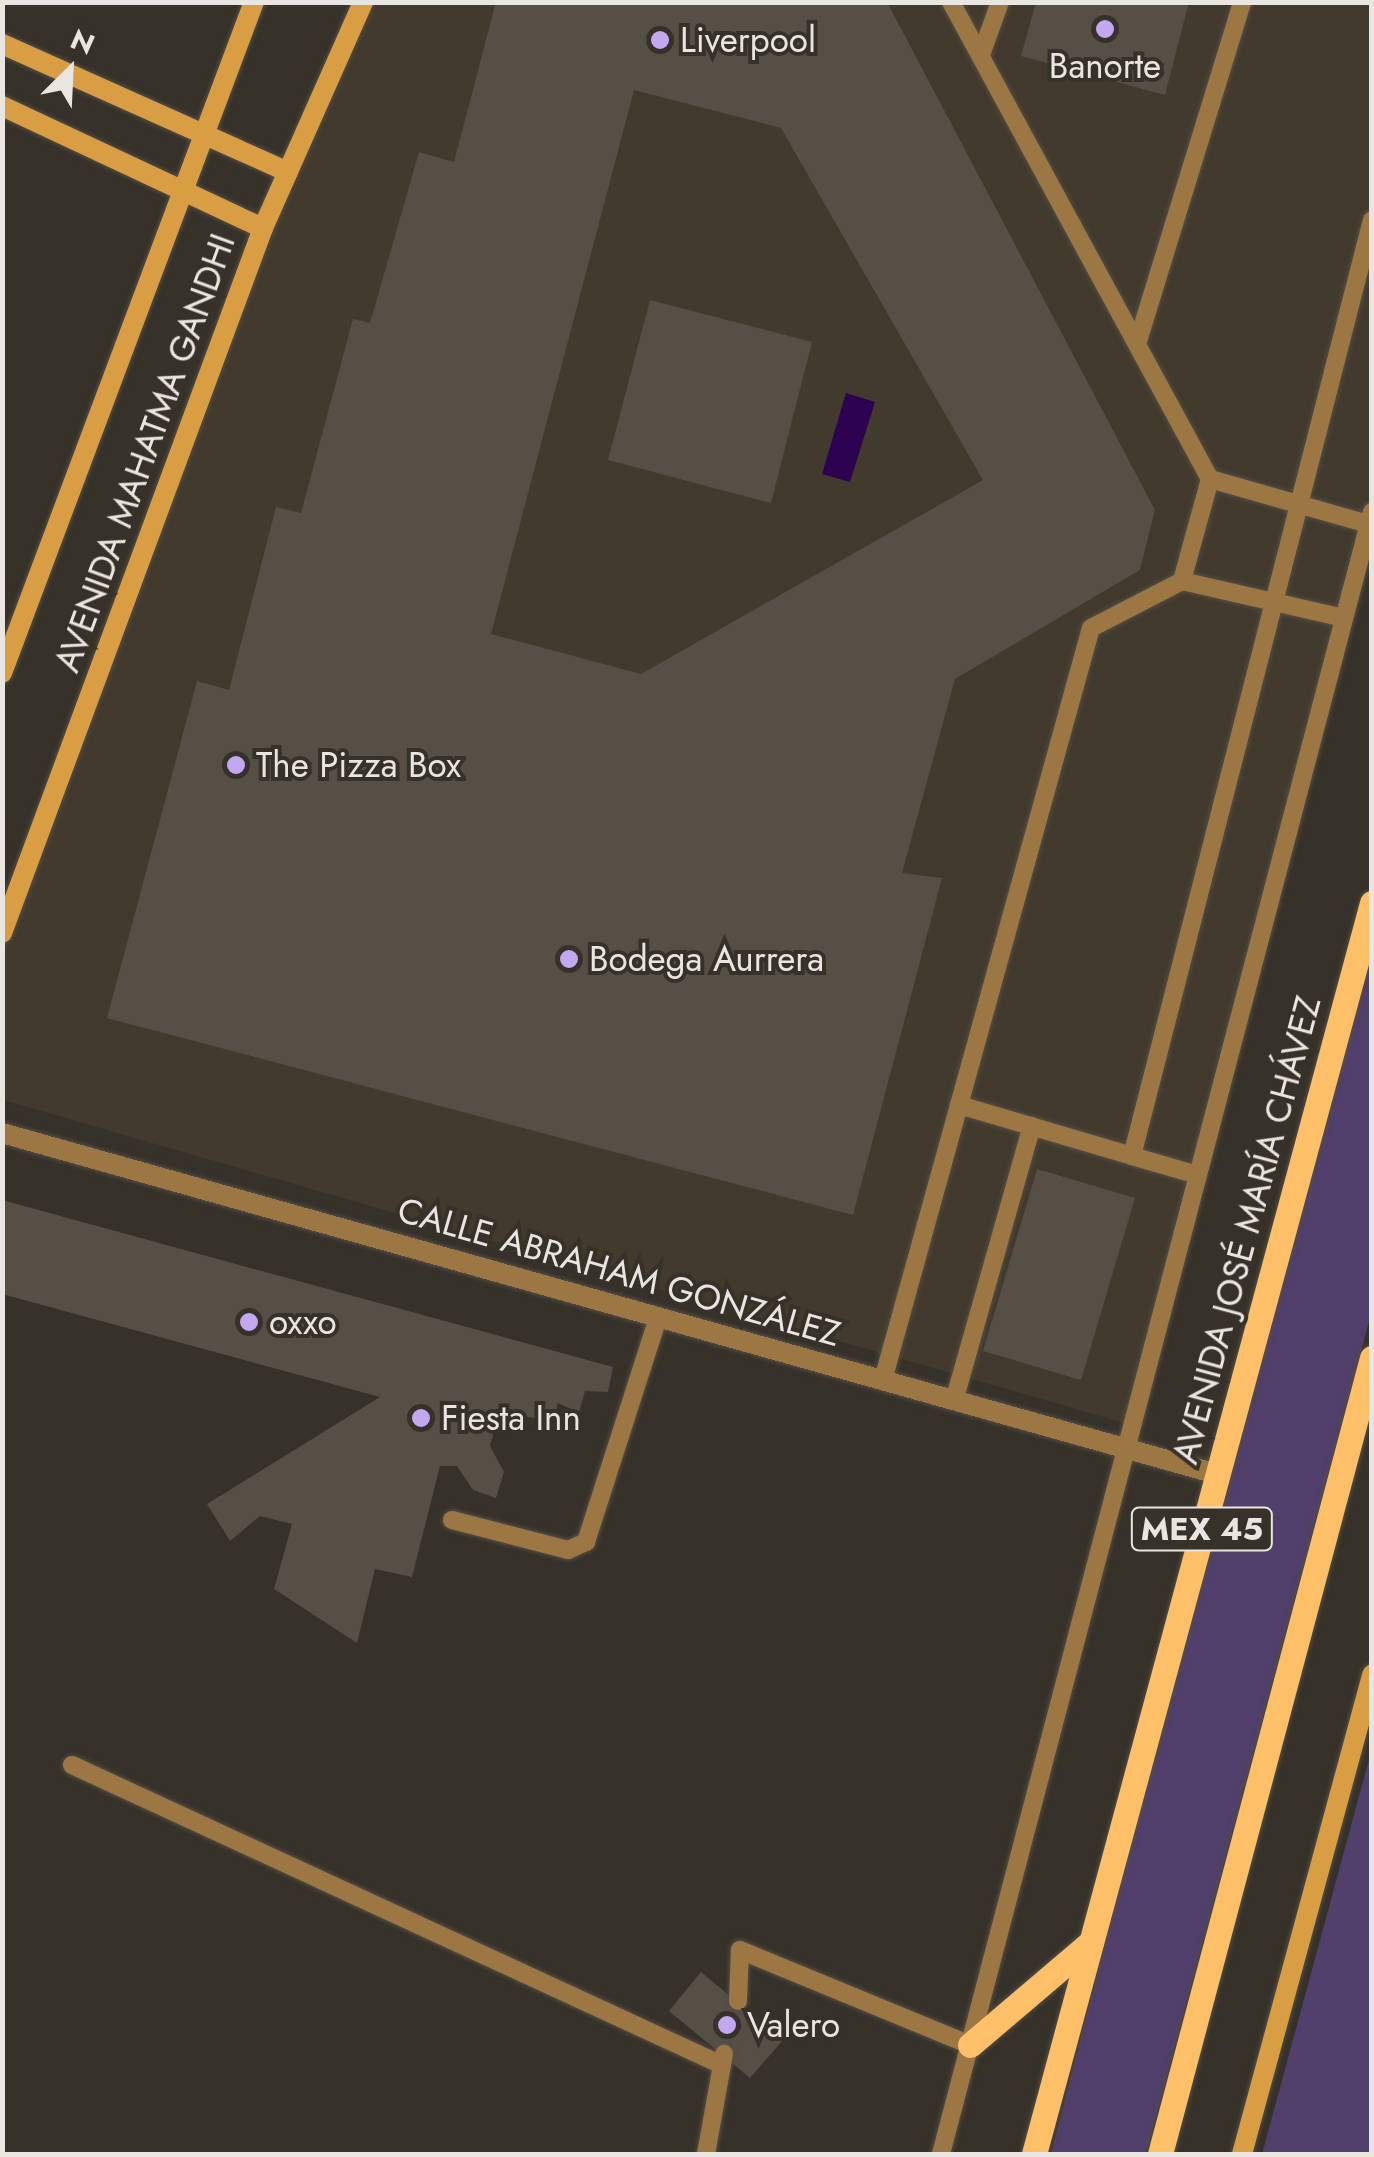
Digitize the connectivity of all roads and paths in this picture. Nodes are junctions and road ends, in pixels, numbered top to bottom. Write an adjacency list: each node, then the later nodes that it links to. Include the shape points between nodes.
1 (254, 2): 9 (main road, AVENIDA MAHATMA GANDHI)
2 (363, 2): 10 (main road, AVENIDA MAHATMA GANDHI)
3 (951, 2): 7 (lane)
4 (1000, 2): 7 (lane)
5 (1242, 2): 14 (lane)
6 (2, 44): 9 (main road)
7 (981, 55): 14 (lane)
8 (2, 106): 11 (main road)
9 (202, 138): 10 (main road); 11 (main road, AVENIDA MAHATMA GANDHI)
10 (288, 172): 13 (main road, AVENIDA MAHATMA GANDHI)
11 (182, 189): 13 (main road); 21 (main road, AVENIDA MAHATMA GANDHI)
12 (1372, 220): 16 (lane)
13 (264, 228): 23 (main road, AVENIDA MAHATMA GANDHI)
14 (1138, 340): 15 (lane)
15 (1210, 478): 16 (lane); 18 (lane)
16 (1300, 506): 17 (lane); 19 (lane)
17 (1370, 518): 20 (lane)
18 (1182, 581): 19 (lane); 24 (lane, via 1090,628)
19 (1273, 601): 20 (lane); 27 (lane)
20 (1343, 618): 28 (lane)
21 (2, 673)
22 (1372, 903): 34 (main road, AVENIDA JOSÉ MARÍA CHÁVEZ / MEX 45)
23 (2, 932)
24 (959, 1105): 25 (lane); 31 (lane)
25 (1032, 1126): 27 (lane); 32 (lane)
26 (2, 1134): 29 (street, CALLE ABRAHAM GONZÁLEZ)
27 (1132, 1156): 28 (lane)
28 (1194, 1174): 33 (lane)
29 (658, 1318): 31 (street, CALLE ABRAHAM GONZÁLEZ); 35 (lane, via 599,1522 586,1542 568,1550)
30 (1372, 1358): 44 (main road, MEX 45)
31 (883, 1380): 32 (street, CALLE ABRAHAM GONZÁLEZ)
32 (954, 1401): 33 (street, CALLE ABRAHAM GONZÁLEZ)
33 (1122, 1448): 34 (street, CALLE ABRAHAM GONZÁLEZ); 40 (lane)
34 (1217, 1474): 38 (main road, AVENIDA JOSÉ MARÍA CHÁVEZ / MEX 45)
35 (452, 1520)
36 (1372, 1674): 45 (main road)
37 (72, 1765): 41 (lane, via 723,2060)
38 (1091, 1942): 40 (main road); 43 (main road, AVENIDA JOSÉ MARÍA CHÁVEZ / MEX 45)
39 (738, 2001): 40 (lane, via 740,1950)
40 (970, 2045): 42 (lane)
41 (706, 2154)
42 (941, 2154)
43 (1034, 2154)
44 (1160, 2154)
45 (1242, 2154)

